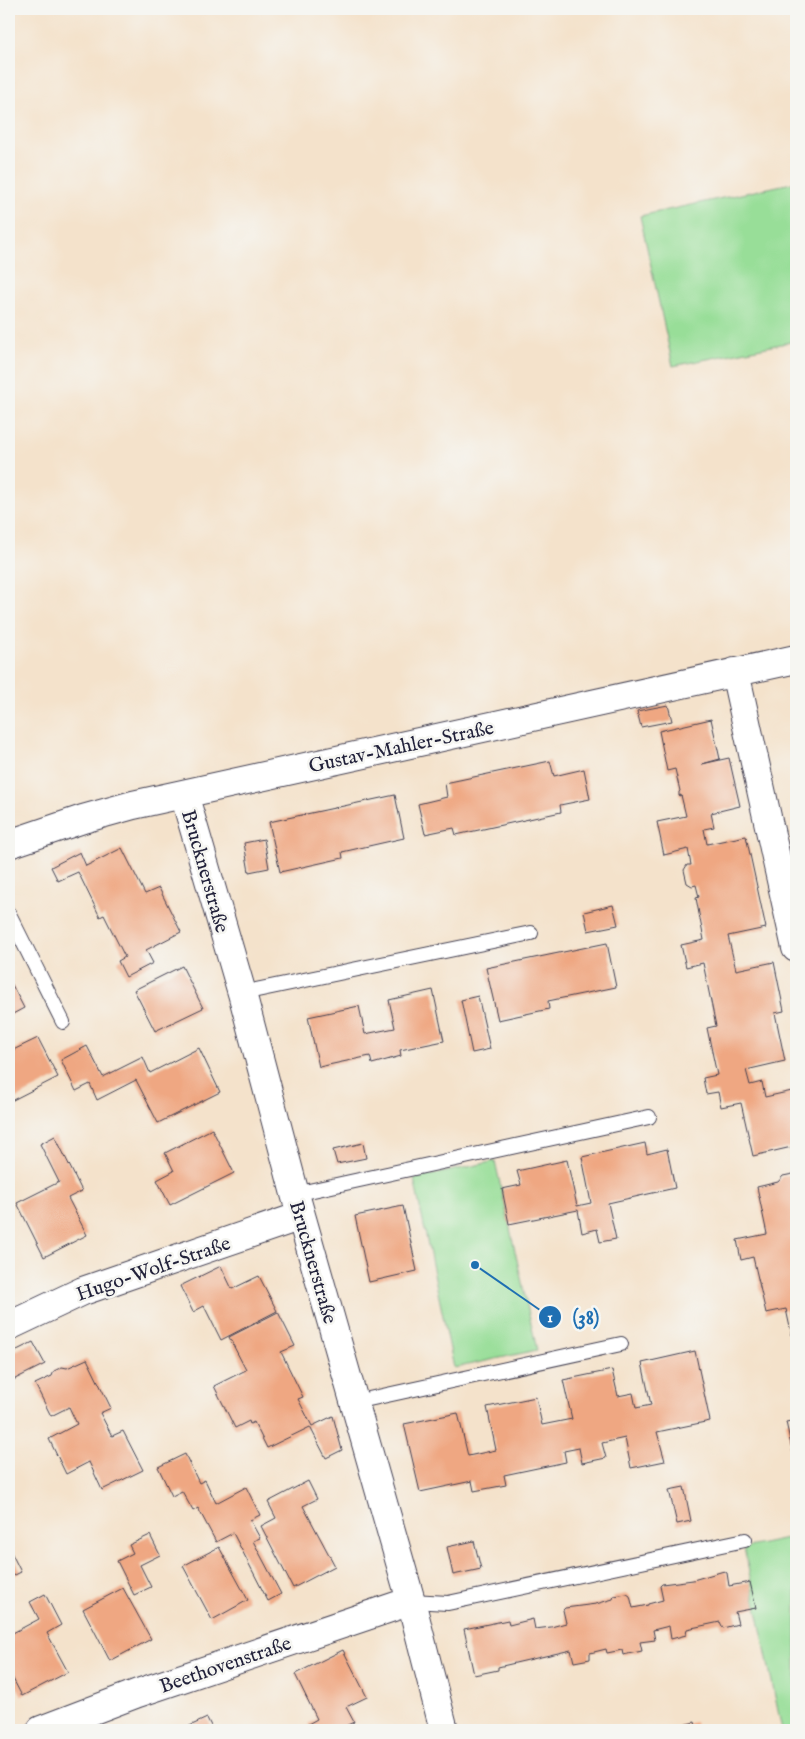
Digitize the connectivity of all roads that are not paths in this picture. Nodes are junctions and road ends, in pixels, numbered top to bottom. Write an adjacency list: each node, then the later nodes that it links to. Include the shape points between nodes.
1 (796, 659): 2 (street, Gustav-Mahler-Straße)
2 (736, 672): 3 (street, Gustav-Mahler-Straße); 7 (street)
3 (184, 794): 4 (street, Gustav-Mahler-Straße, via 100,814); 8 (street, Brucknerstraße)
4 (9, 844)
5 (9, 914): 9 (lane)
6 (531, 933): 8 (lane)
7 (796, 948)
8 (242, 993): 11 (street, Brucknerstraße)
9 (63, 1022)
10 (649, 1117): 11 (lane)
11 (298, 1205): 12 (street, Hugo-Wolf-Straße, via 83,1291); 14 (street, Brucknerstraße)
12 (9, 1326)
13 (622, 1344): 14 (lane)
14 (355, 1402): 16 (street, Brucknerstraße)
15 (745, 1540): 16 (lane, via 448,1603)
16 (411, 1601): 17 (street, Beethovenstraße, via 138,1693); 18 (street, Brucknerstraße)
17 (41, 1730)
18 (444, 1730)

